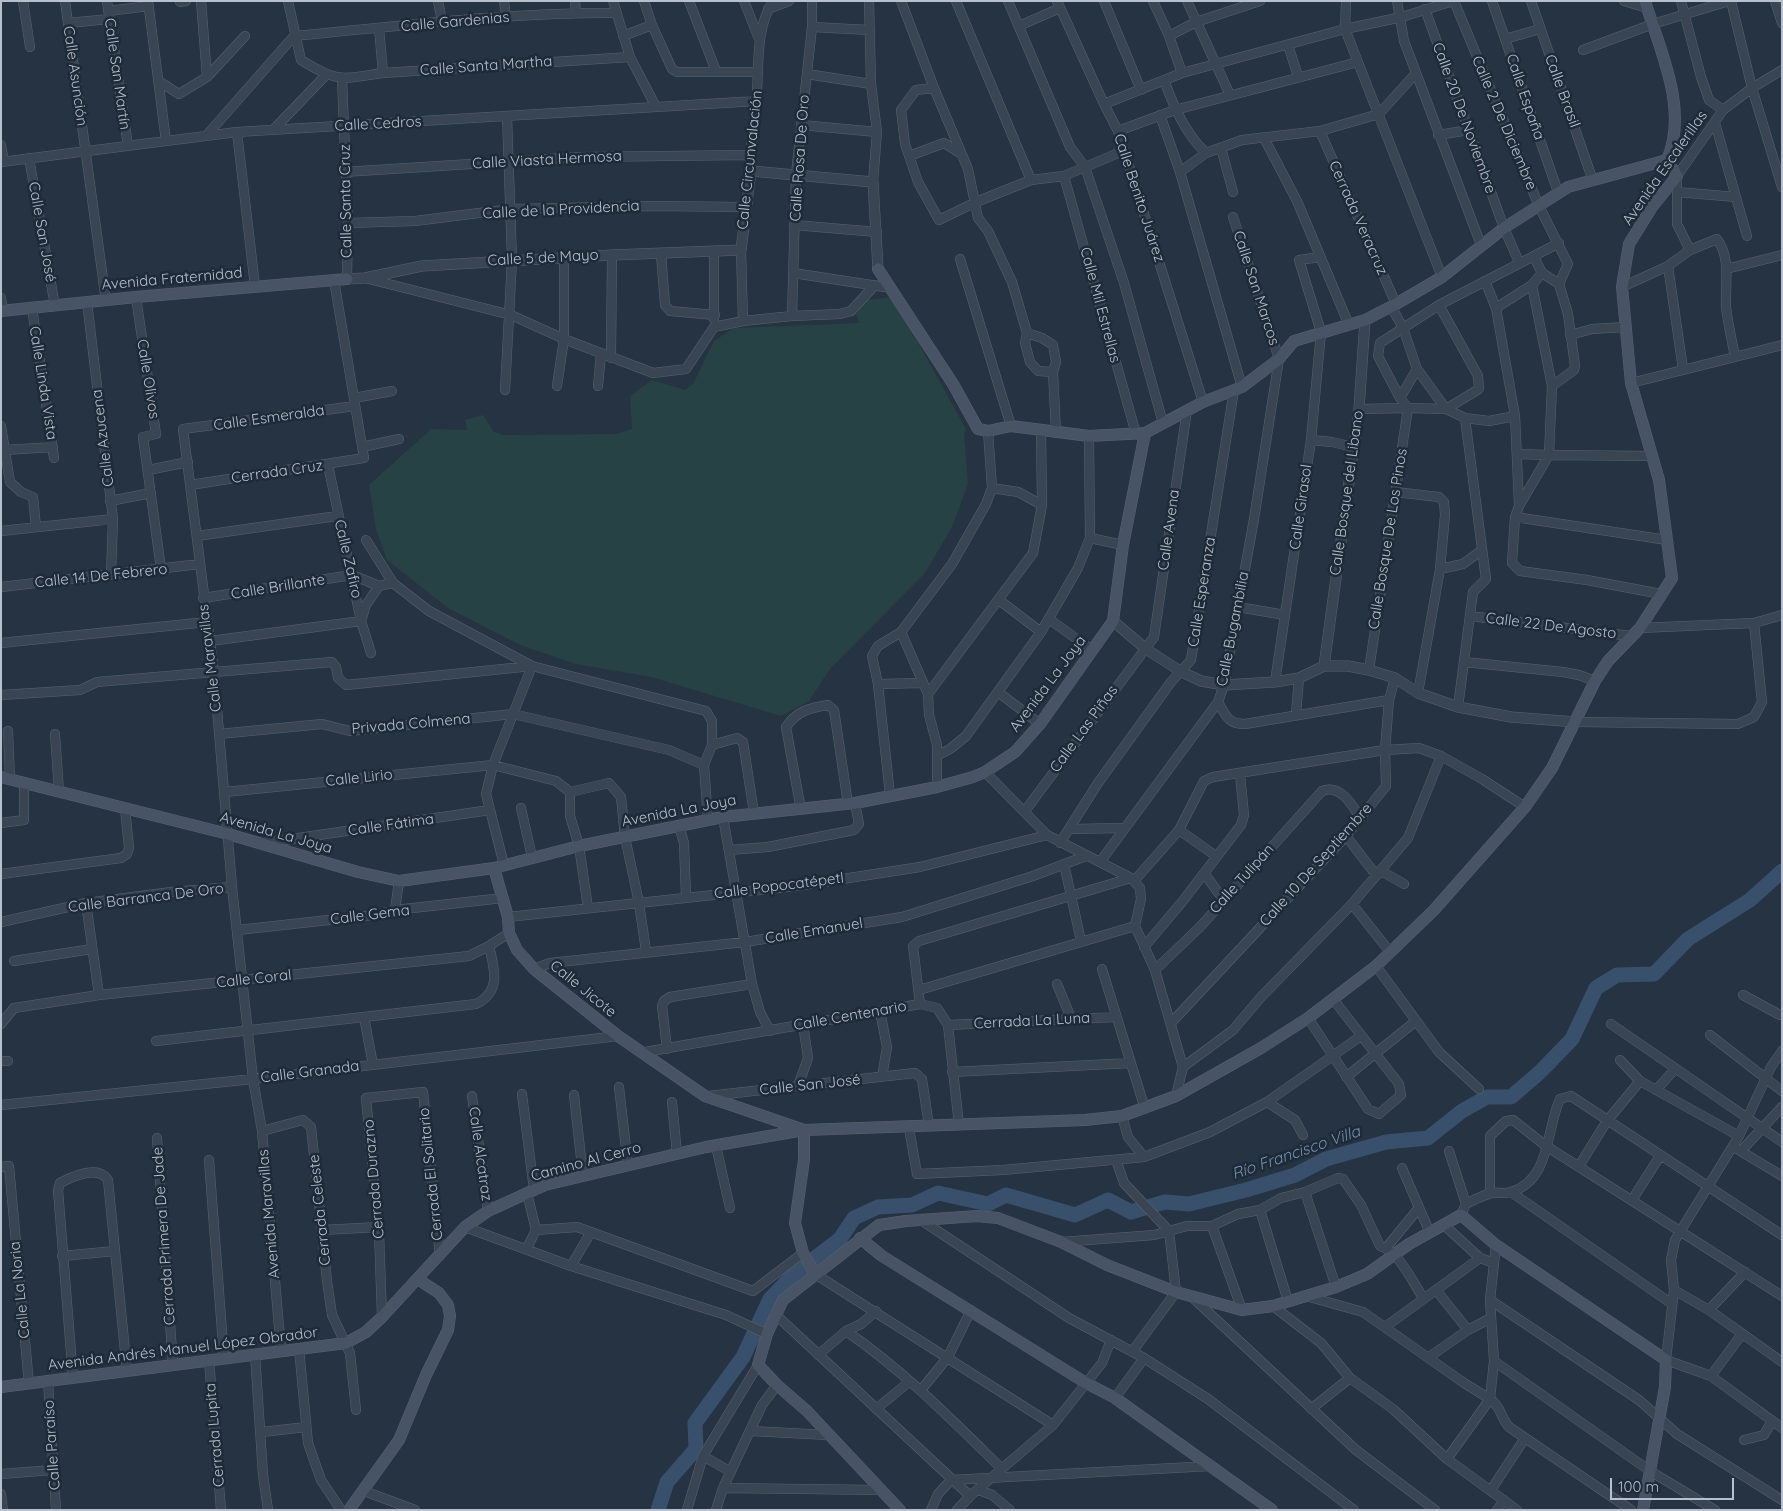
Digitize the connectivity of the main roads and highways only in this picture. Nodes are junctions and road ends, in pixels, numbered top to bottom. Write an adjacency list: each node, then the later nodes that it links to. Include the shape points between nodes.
1 (1646, 5): 2 (main road, Avenida Escalerillas, via 1671,88 1676,124)
2 (1667, 160): 6 (main road, via 1558,192 1504,228 1442,277 1394,305 1365,320 1294,341 1279,359 1238,389 1203,402); 9 (main road, Avenida Escalerillas, via 1677,176 1652,207 1629,244 1622,287 1631,383 1653,456 1672,578 1640,628 1608,661 1595,681 1552,768 1525,807 1434,910 1376,966 1308,1018 1176,1096 1145,1109 1122,1116 1085,1120)
3 (878, 269): 6 (main road, via 978,429 988,431 1012,426 1089,436)
4 (347, 279): 5 (main road, Avenida Fraternidad)
5 (2, 311)
6 (1140, 434): 8 (main road, Avenida La Joya, via 1112,621 1040,724 1015,752 985,772 937,787 851,803 724,817 579,846)
7 (5, 778): 8 (main road, Avenida La Joya, via 400,881)
8 (499, 866): 9 (main road, Calle Jicote, via 509,933 534,969 618,1036 705,1096)
9 (804, 1130): 11 (main road, via 804,1160 795,1223 803,1253); 12 (main road, Camino Al Cerro, via 677,1154 531,1191 488,1211 465,1227)
10 (860, 1238): 11 (main road); 17 (main road, via 882,1256 1116,1398); 18 (main road, via 879,1225 977,1216 998,1218 1176,1292 1242,1310 1272,1306 1367,1274 1390,1251 1461,1215 1496,1245 1666,1360 1665,1387)
11 (814, 1274): 16 (main road, via 782,1300 758,1364)
12 (419, 1280): 13 (main road, Camino Al Cerro); 15 (main road, via 439,1293 448,1305 448,1330 399,1440)
13 (366, 1332): 14 (main road, Avenida Andrés Manuel López Obrador, via 346,1343)
14 (1, 1387)
15 (349, 1510)
16 (900, 1510)
17 (1272, 1510)
18 (1643, 1510)

